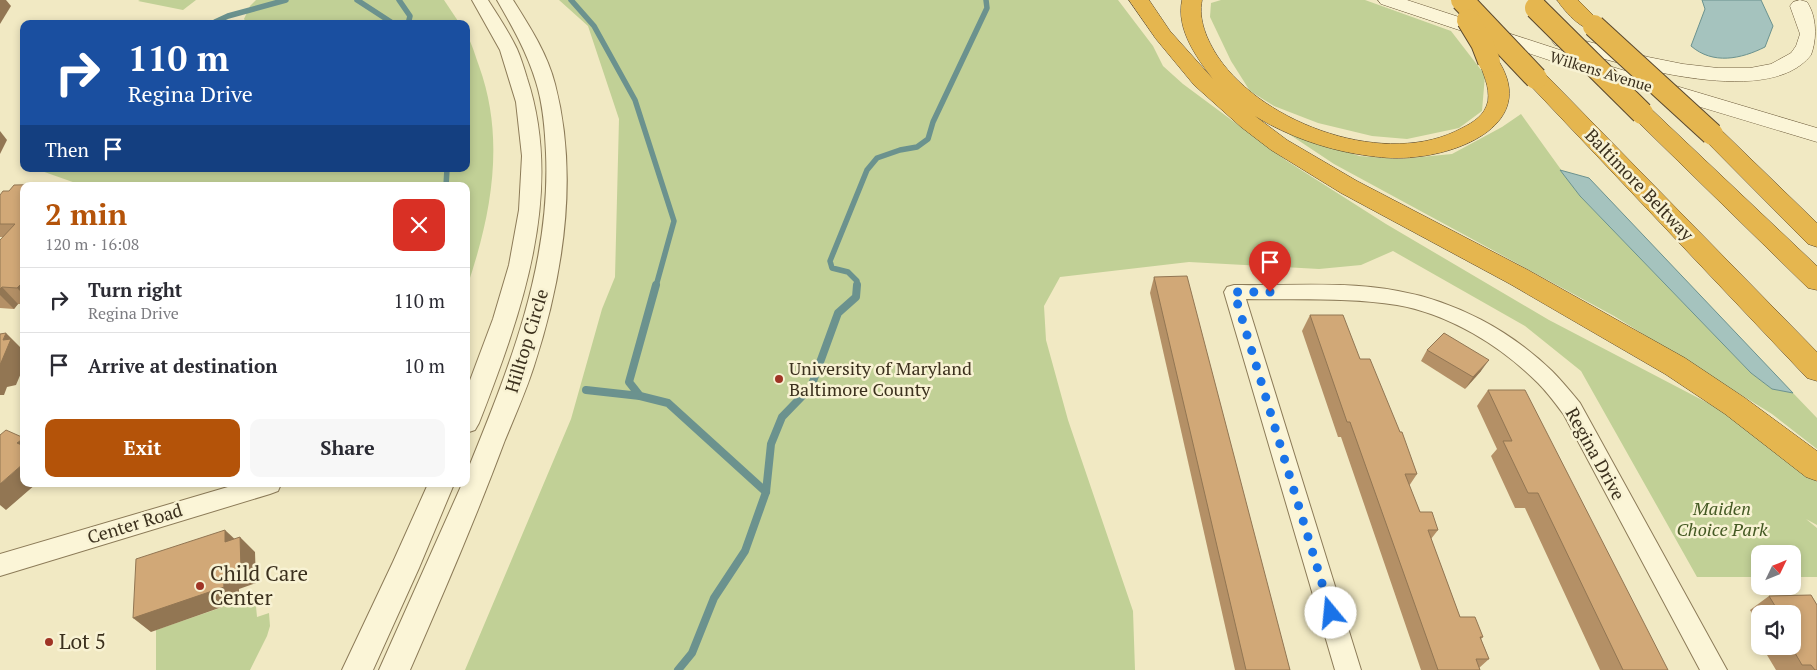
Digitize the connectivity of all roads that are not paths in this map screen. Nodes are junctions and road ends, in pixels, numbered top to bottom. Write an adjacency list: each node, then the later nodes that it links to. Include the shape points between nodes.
1 (480, 0): 22 (street, Hilltop Circle, via 510,52 526,100 532,144 530,209 519,275 494,358)
2 (505, 0): 24 (street, Hilltop Circle, via 532,46 548,92 556,140 557,203 547,273 525,357)
3 (1139, 0): 16 (highway, via 1163,35)
4 (1173, 0): 16 (highway, via 1171,18 1178,39)
5 (1192, 0): 16 (highway, via 1192,21)
6 (1205, 0): 16 (highway, via 1204,19)
7 (1388, 0): 18 (main road, Wilkens Avenue, via 1603,72)
8 (1430, 0): 15 (main road, Wilkens Avenue)
9 (1456, 0): 16 (highway, bridge, via 1482,43 1499,98 1487,123 1452,143 1394,150 1334,142 1280,121)
10 (1462, 0): 21 (highway, Baltimore Beltway, bridge)
11 (1567, 0): 19 (highway, bridge, via 1712,134)
12 (1805, 3): 14 (main road); 15 (main road, via 1809,42 1795,60 1782,67 1737,75 1666,68)
13 (1531, 4): 20 (highway, bridge)
14 (1817, 26)
15 (1526, 32): 17 (main road, Wilkens Avenue)
16 (1212, 78): 23 (highway, via 1249,122 1279,145 1675,366 1735,406)
17 (1817, 118)
18 (1817, 135)
19 (1817, 238)
20 (1817, 281)
21 (1817, 370)
22 (470, 414)
23 (1817, 468)
24 (473, 471)
25 (260, 487): 28 (street, Center Road)
26 (440, 487): 29 (street)
27 (468, 487): 30 (street, Hilltop Circle, via 439,574)
28 (0, 565)
29 (357, 670)
30 (394, 670)
31 (1348, 670): 32 (street, Regina Drive, via 1234,292 1376,295 1415,302 1447,312 1511,348 1543,375 1572,409)
32 (1714, 670)

